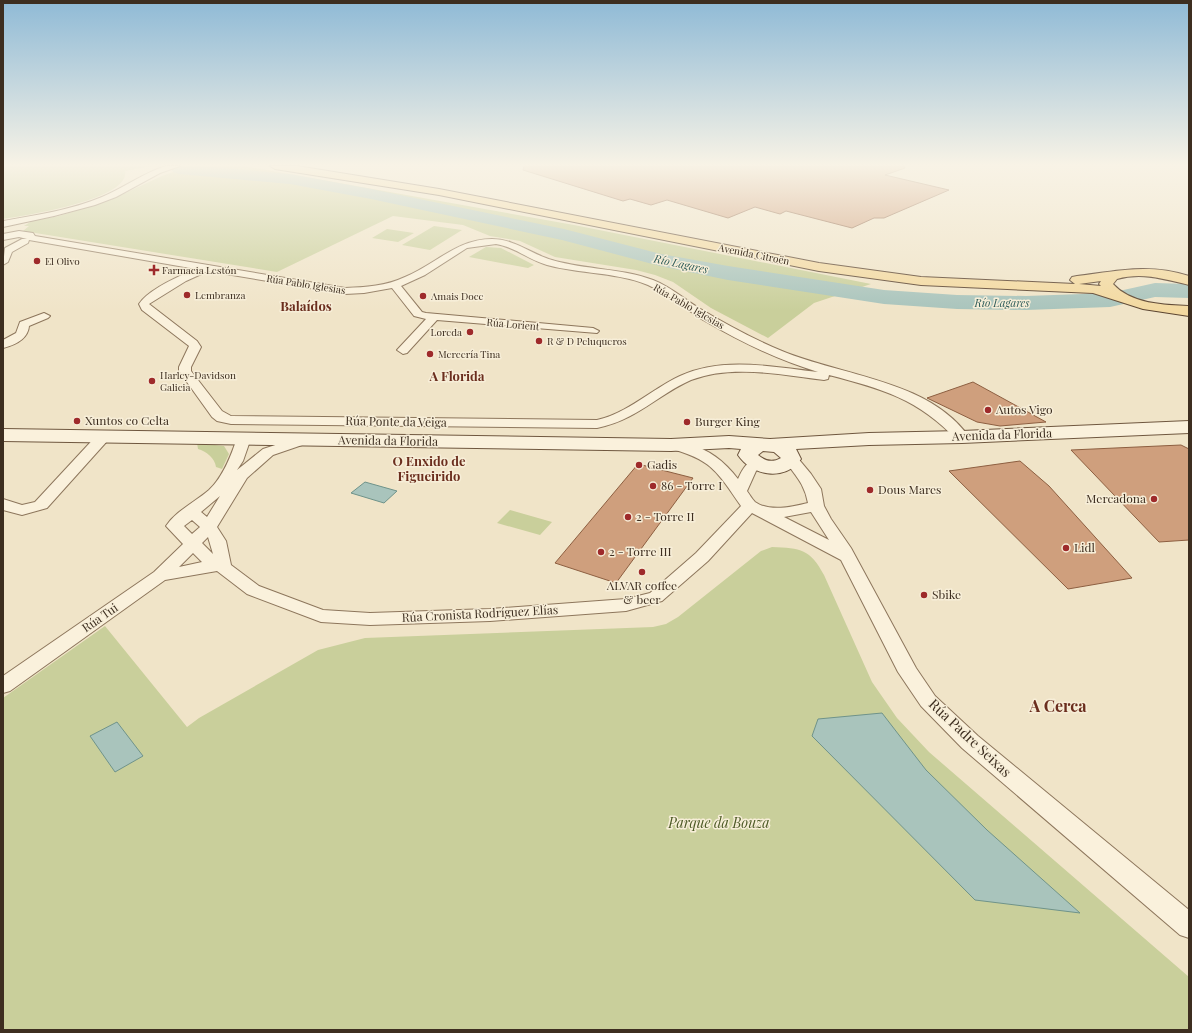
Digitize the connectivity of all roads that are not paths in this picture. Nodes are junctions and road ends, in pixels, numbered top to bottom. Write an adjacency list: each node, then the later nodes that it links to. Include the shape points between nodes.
1 (47, 214): 4 (street)
2 (552, 214): 14 (main road, Avenida Citroën, via 868,275 921,281)
3 (575, 214): 14 (main road, Avenida Citroën, via 867,270 945,278 1087,280)
4 (24, 220): 5 (street); 6 (street, via 11,228)
5 (3, 224)
6 (15, 237): 7 (street); 9 (street, Rúa Pablo Iglesias)
7 (5, 247): 8 (street)
8 (3, 262)
9 (206, 268): 13 (street, Rúa Pablo Iglesias, via 332,289 362,291); 23 (street, Rúa Ponte da Veiga, via 182,279 144,304 193,344 195,347 185,371 217,414 231,420 597,424 615,420 696,374 721,369)
10 (1155, 273): 11 (main road); 12 (main road); 14 (main road, via 1137,272)
11 (1189, 273)
12 (1189, 281)
13 (395, 286): 17 (street, Rúa Lorient, via 418,314); 20 (street, Rúa Pablo Iglesias, via 415,278 464,246 491,242 507,243 547,262 624,275 650,283)
14 (1108, 287): 15 (main road, via 1150,306)
15 (1189, 311)
16 (44, 316): 19 (street, via 24,324 20,337)
17 (434, 317): 18 (street, Rúa Lorient); 21 (street)
18 (593, 331)
19 (3, 344)
20 (765, 348): 22 (street, Rúa Pablo Iglesias); 23 (street)
21 (403, 350)
22 (810, 365): 24 (street, Rúa Ponte da Veiga, via 801,370); 25 (street, Rúa Pablo Iglesias)
23 (763, 370): 24 (street, Rúa Ponte da Veiga)
24 (783, 372): 25 (street, Rúa Ponte da Veiga, via 838,378)
25 (848, 375): 29 (street, Rúa Pablo Iglesias, via 892,390 931,408 951,423)
26 (1189, 427): 29 (main road, Avenida da Florida)
27 (3, 435): 28 (main road, Avenida da Florida)
28 (104, 436): 30 (main road, Avenida da Florida); 38 (street, via 41,505 27,510 15,510)
29 (962, 437): 32 (main road, Avenida da Florida)
30 (244, 438): 31 (main road, Avenida da Florida); 36 (street, Rúa Tui)
31 (303, 440): 33 (main road, Avenida da Florida); 36 (street, Rúa Tui, via 268,452)
32 (815, 441): 34 (main road, Avenida da Florida); 35 (main road, Avenida da Florida)
33 (671, 445): 34 (main road, Avenida da Florida, via 703,444); 37 (street, Avenida da Florida, via 690,448 710,457 723,468)
34 (760, 453): 35 (main road, Avenida da Florida, via 772,467 788,463); 37 (street, via 750,469)
35 (790, 457): 39 (street, Rúa Padre Seixas, via 813,489)
36 (238, 468): 40 (street, Rúa Tui, via 216,492); 41 (street, Rúa Tui)
37 (750, 502): 39 (street, via 788,513); 43 (street, Avenida da Florida); 44 (street, Rúa Cronista Rodríguez Elías, via 702,557 656,597 626,605 490,615 370,619 322,616 253,590)
38 (3, 504)
39 (816, 506): 43 (street, Rúa Padre Seixas)
40 (191, 511): 41 (street); 42 (street, Rúa Tui, via 174,526)
41 (209, 527): 42 (street, Rúa Tui); 44 (street, via 222,546)
42 (193, 545): 44 (street, Rúa Cronista Rodríguez Elías); 45 (street, Rúa Tui)
43 (847, 557): 47 (street, Rúa Padre Seixas, via 908,672 928,701 970,742)
44 (219, 566): 45 (street)
45 (160, 576): 46 (street, Rúa Tui)
46 (3, 686)
47 (1189, 926)

